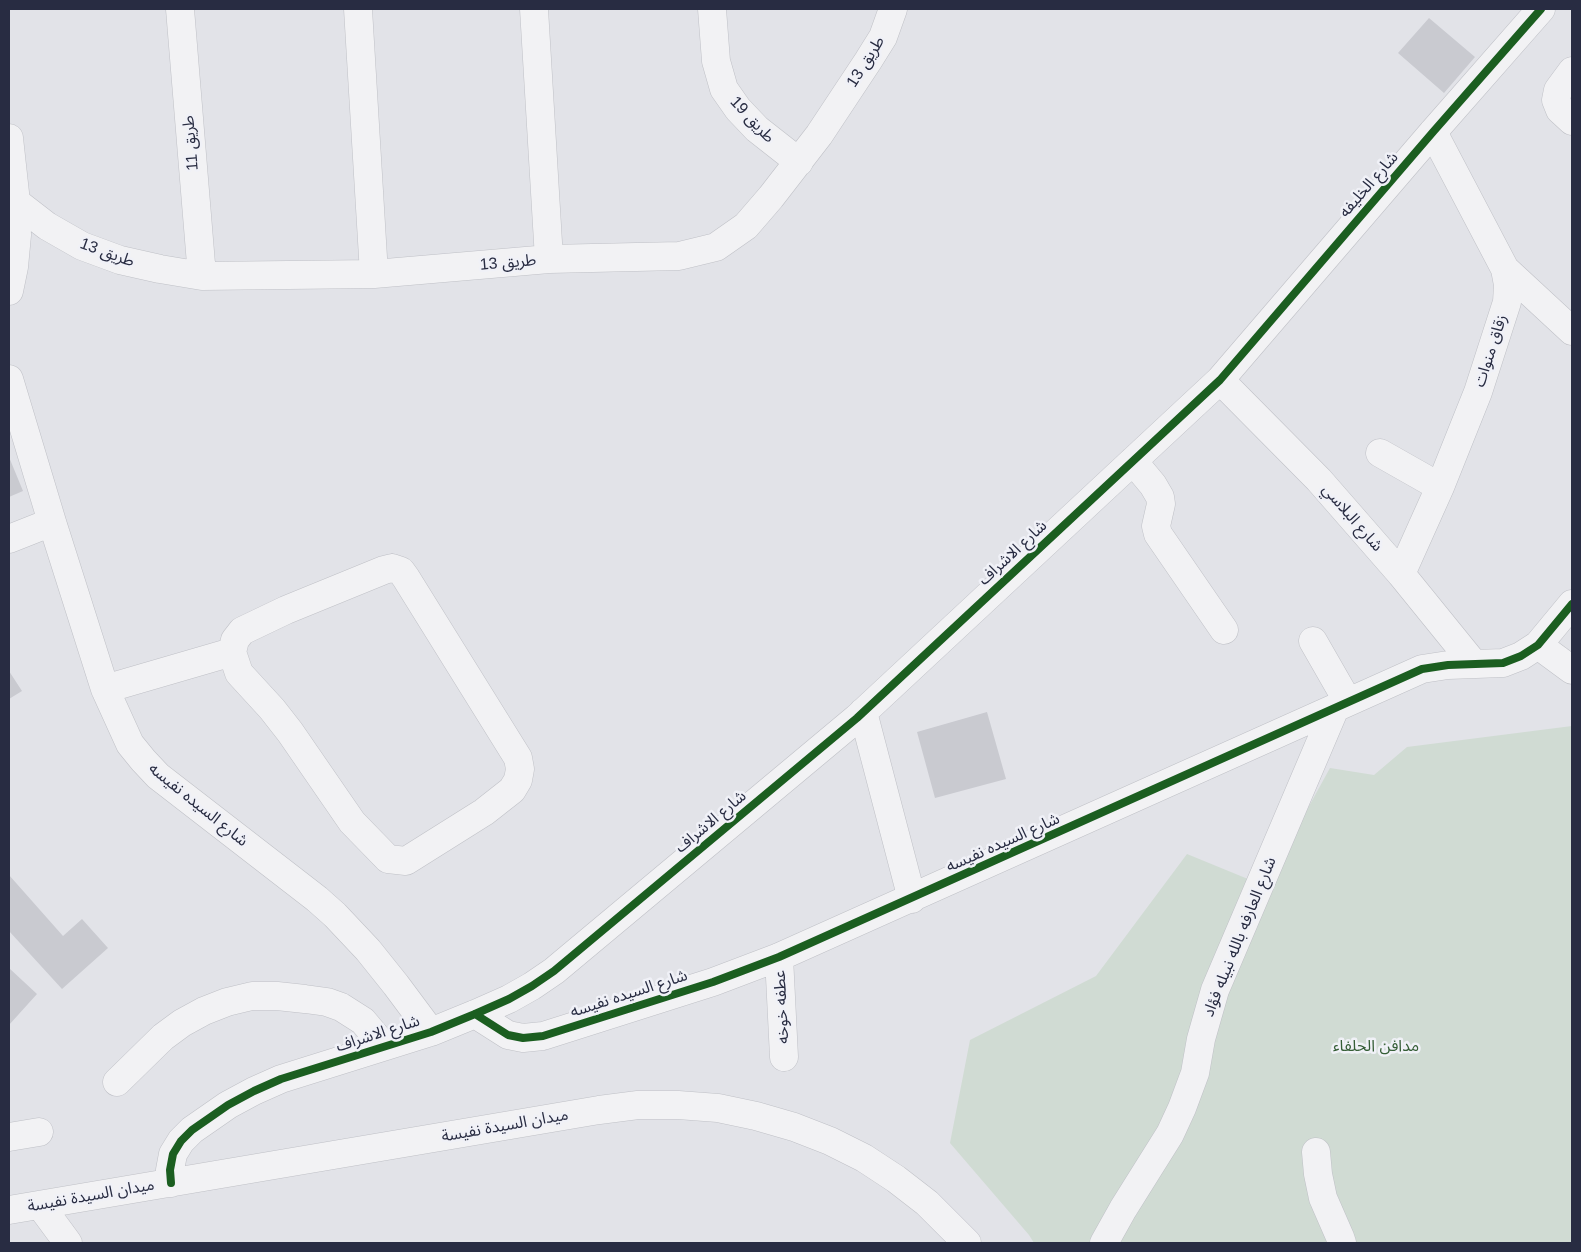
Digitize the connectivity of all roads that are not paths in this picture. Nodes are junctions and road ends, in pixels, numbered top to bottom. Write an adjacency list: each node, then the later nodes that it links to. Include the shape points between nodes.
1 (180, 9): 16 (street, طريق 11)
2 (358, 9): 15 (street)
3 (534, 9): 13 (street)
4 (712, 9): 11 (street, طريق 19, via 716,61 724,89 757,129)
5 (893, 9): 11 (street, طريق 13, via 878,45)
6 (1541, 9): 9 (street, شارع الخليفه)
7 (1572, 71): 8 (street, via 1558,90 1556,100 1560,110)
8 (1572, 121)
9 (1433, 132): 14 (street, زقاق منوات); 20 (street, شارع الخليفه)
10 (9, 138): 12 (street)
11 (798, 162): 13 (street, طريق 13, via 746,226 716,246 679,256)
12 (16, 202): 16 (street, طريق 13, via 47,226 82,246 120,260); 17 (street, via 17,234)
13 (549, 259): 15 (street, طريق 13)
14 (1505, 269): 18 (street); 23 (street, زقاق منوات, via 1507,302 1478,392)
15 (374, 274): 16 (street, طريق 13)
16 (202, 276)
17 (9, 291)
18 (1572, 331)
19 (9, 379): 24 (street, شارع السيده نفيسه)
20 (1220, 380): 22 (street, شارع الاشراف); 26 (street, شارع البلاسي, via 1318,480)
21 (1380, 453): 23 (street)
22 (1133, 461): 28 (street, via 1160,497 1158,534); 36 (street, شارع الاشراف)
23 (1440, 487): 26 (street, زقاق منوات)
24 (52, 522): 25 (street); 34 (street, شارع السيده نفيسه)
25 (9, 539)
26 (1401, 574): 32 (street, شارع البلاسي)
27 (1572, 604): 30 (street)
28 (1224, 630)
29 (1313, 641): 35 (street)
30 (1538, 645): 32 (street, شارع السيده نفيسه, via 1503,662); 33 (street)
31 (232, 652): 31 (street, via 239,673 290,732 352,822 388,859 406,861 484,812 512,790 518,780 518,758 401,571 384,570 242,631 234,640); 34 (street)
32 (1474, 664): 35 (street, شارع السيده نفيسه, via 1422,670)
33 (1572, 670)
34 (105, 689): 40 (street, شارع السيده نفيسه, via 130,744 158,776 335,915 368,950)
35 (1341, 705): 37 (street, شارع السيده نفيسه); 52 (street, شارع العارفه بالله نبيله فؤاد, via 1215,990 1182,1108 1170,1134)
36 (863, 712): 37 (street); 39 (street, شارع الاشراف, via 554,971)
37 (912, 899): 38 (street, شارع السيده نفيسه)
38 (779, 957): 39 (street, شارع السيده نفيسه, via 713,982 543,1036 523,1038 508,1035); 42 (street, عطفه خوخه)
39 (475, 1014): 40 (street, شارع الاشراف)
40 (431, 1032): 41 (street, شارع الاشراف)
41 (384, 1046): 43 (street, via 363,1021 342,1006 305,999 252,996 227,1002 182,1023 151,1047); 47 (street, شارع الاشراف, via 280,1079 228,1105 181,1141 173,1154)
42 (784, 1057)
43 (117, 1082)
44 (39, 1132): 45 (street)
45 (9, 1137)
46 (1316, 1152): 53 (street, via 1324,1198)
47 (170, 1183): 48 (street, ميدان السيدة نفيسة); 51 (street, ميدان السيدة نفيسة, via 599,1110 698,1106 756,1116 830,1140 864,1158 927,1203)
48 (40, 1205): 49 (street, ميدان السيدة نفيسة); 50 (street)
49 (9, 1210)
50 (68, 1243)
51 (967, 1243)
52 (1104, 1243)
53 (1342, 1243)

